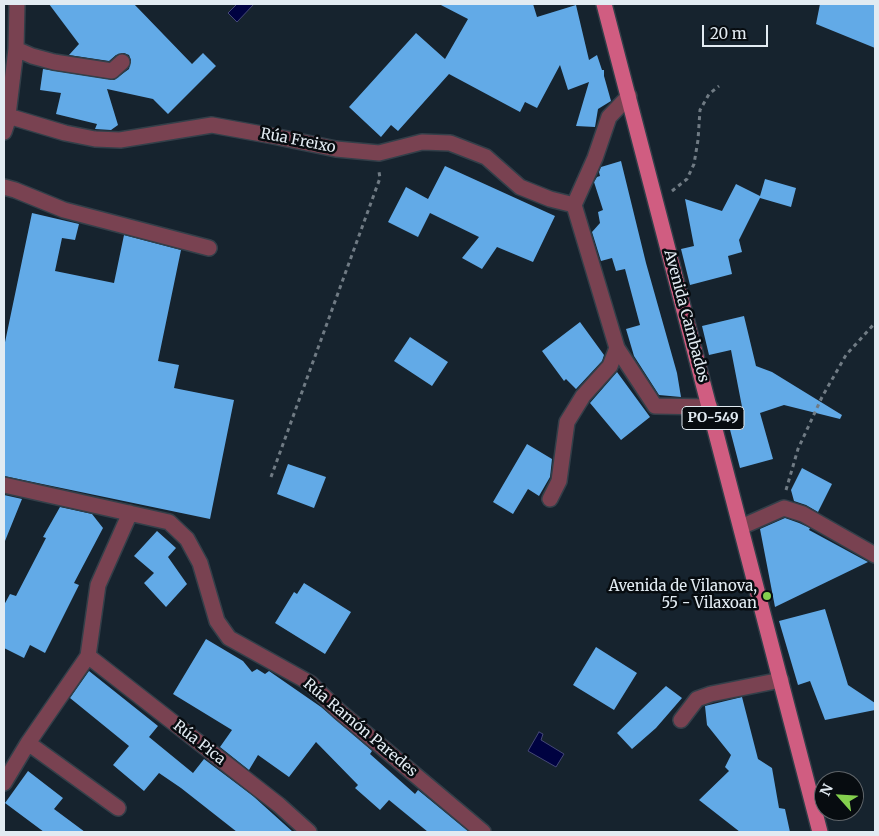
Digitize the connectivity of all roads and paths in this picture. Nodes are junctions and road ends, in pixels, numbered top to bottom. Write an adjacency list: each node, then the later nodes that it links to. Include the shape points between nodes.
1 (17, 4): 3 (street)
2 (604, 4): 6 (main road, Avenida Cambados / PO-549)
3 (16, 49): 4 (street, via 54,62 112,71); 7 (street)
4 (122, 62)
5 (719, 86): 11 (path, via 700,110 694,164 687,179 672,191)
6 (628, 96): 11 (main road, Avenida Cambados / PO-549); 12 (street, via 609,118)
7 (8, 116): 8 (street); 9 (street, Rúa Freixo, via 95,139 120,140 212,125 336,150)
8 (4, 132)
9 (379, 154): 12 (street, Rúa Freixo, via 422,142 450,143 486,157 520,188); 17 (path, via 380,178)
10 (4, 187): 13 (street, via 64,210)
11 (654, 194): 16 (main road, Avenida Cambados / PO-549)
12 (574, 205): 15 (street)
13 (209, 248)
14 (875, 323): 20 (path, via 846,355 822,397 798,449)
15 (617, 348): 16 (street, via 655,406); 19 (street, via 610,366 583,396 567,422 559,480)
16 (710, 407): 22 (main road, Avenida Cambados / PO-549)
17 (272, 477)
18 (4, 485): 21 (street, Rúa Ramón Paredes)
19 (550, 500)
20 (784, 508): 22 (street); 23 (street, via 803,514)
21 (130, 513): 24 (street, via 98,585); 31 (street, Rúa Ramón Paredes, via 169,522 187,539 200,563 217,621 229,638 310,683)
22 (741, 527): 25 (main road, Avenida Cambados / PO-549)
23 (875, 555)
24 (88, 656): 27 (street); 30 (street, Rúa Pica)
25 (781, 680): 26 (street, via 697,699); 32 (main road, Avenida Cambados / PO-549)
26 (681, 720)
27 (28, 743): 28 (street); 29 (street)
28 (4, 783)
29 (118, 808)
30 (309, 832)
31 (483, 832)
32 (820, 832)

